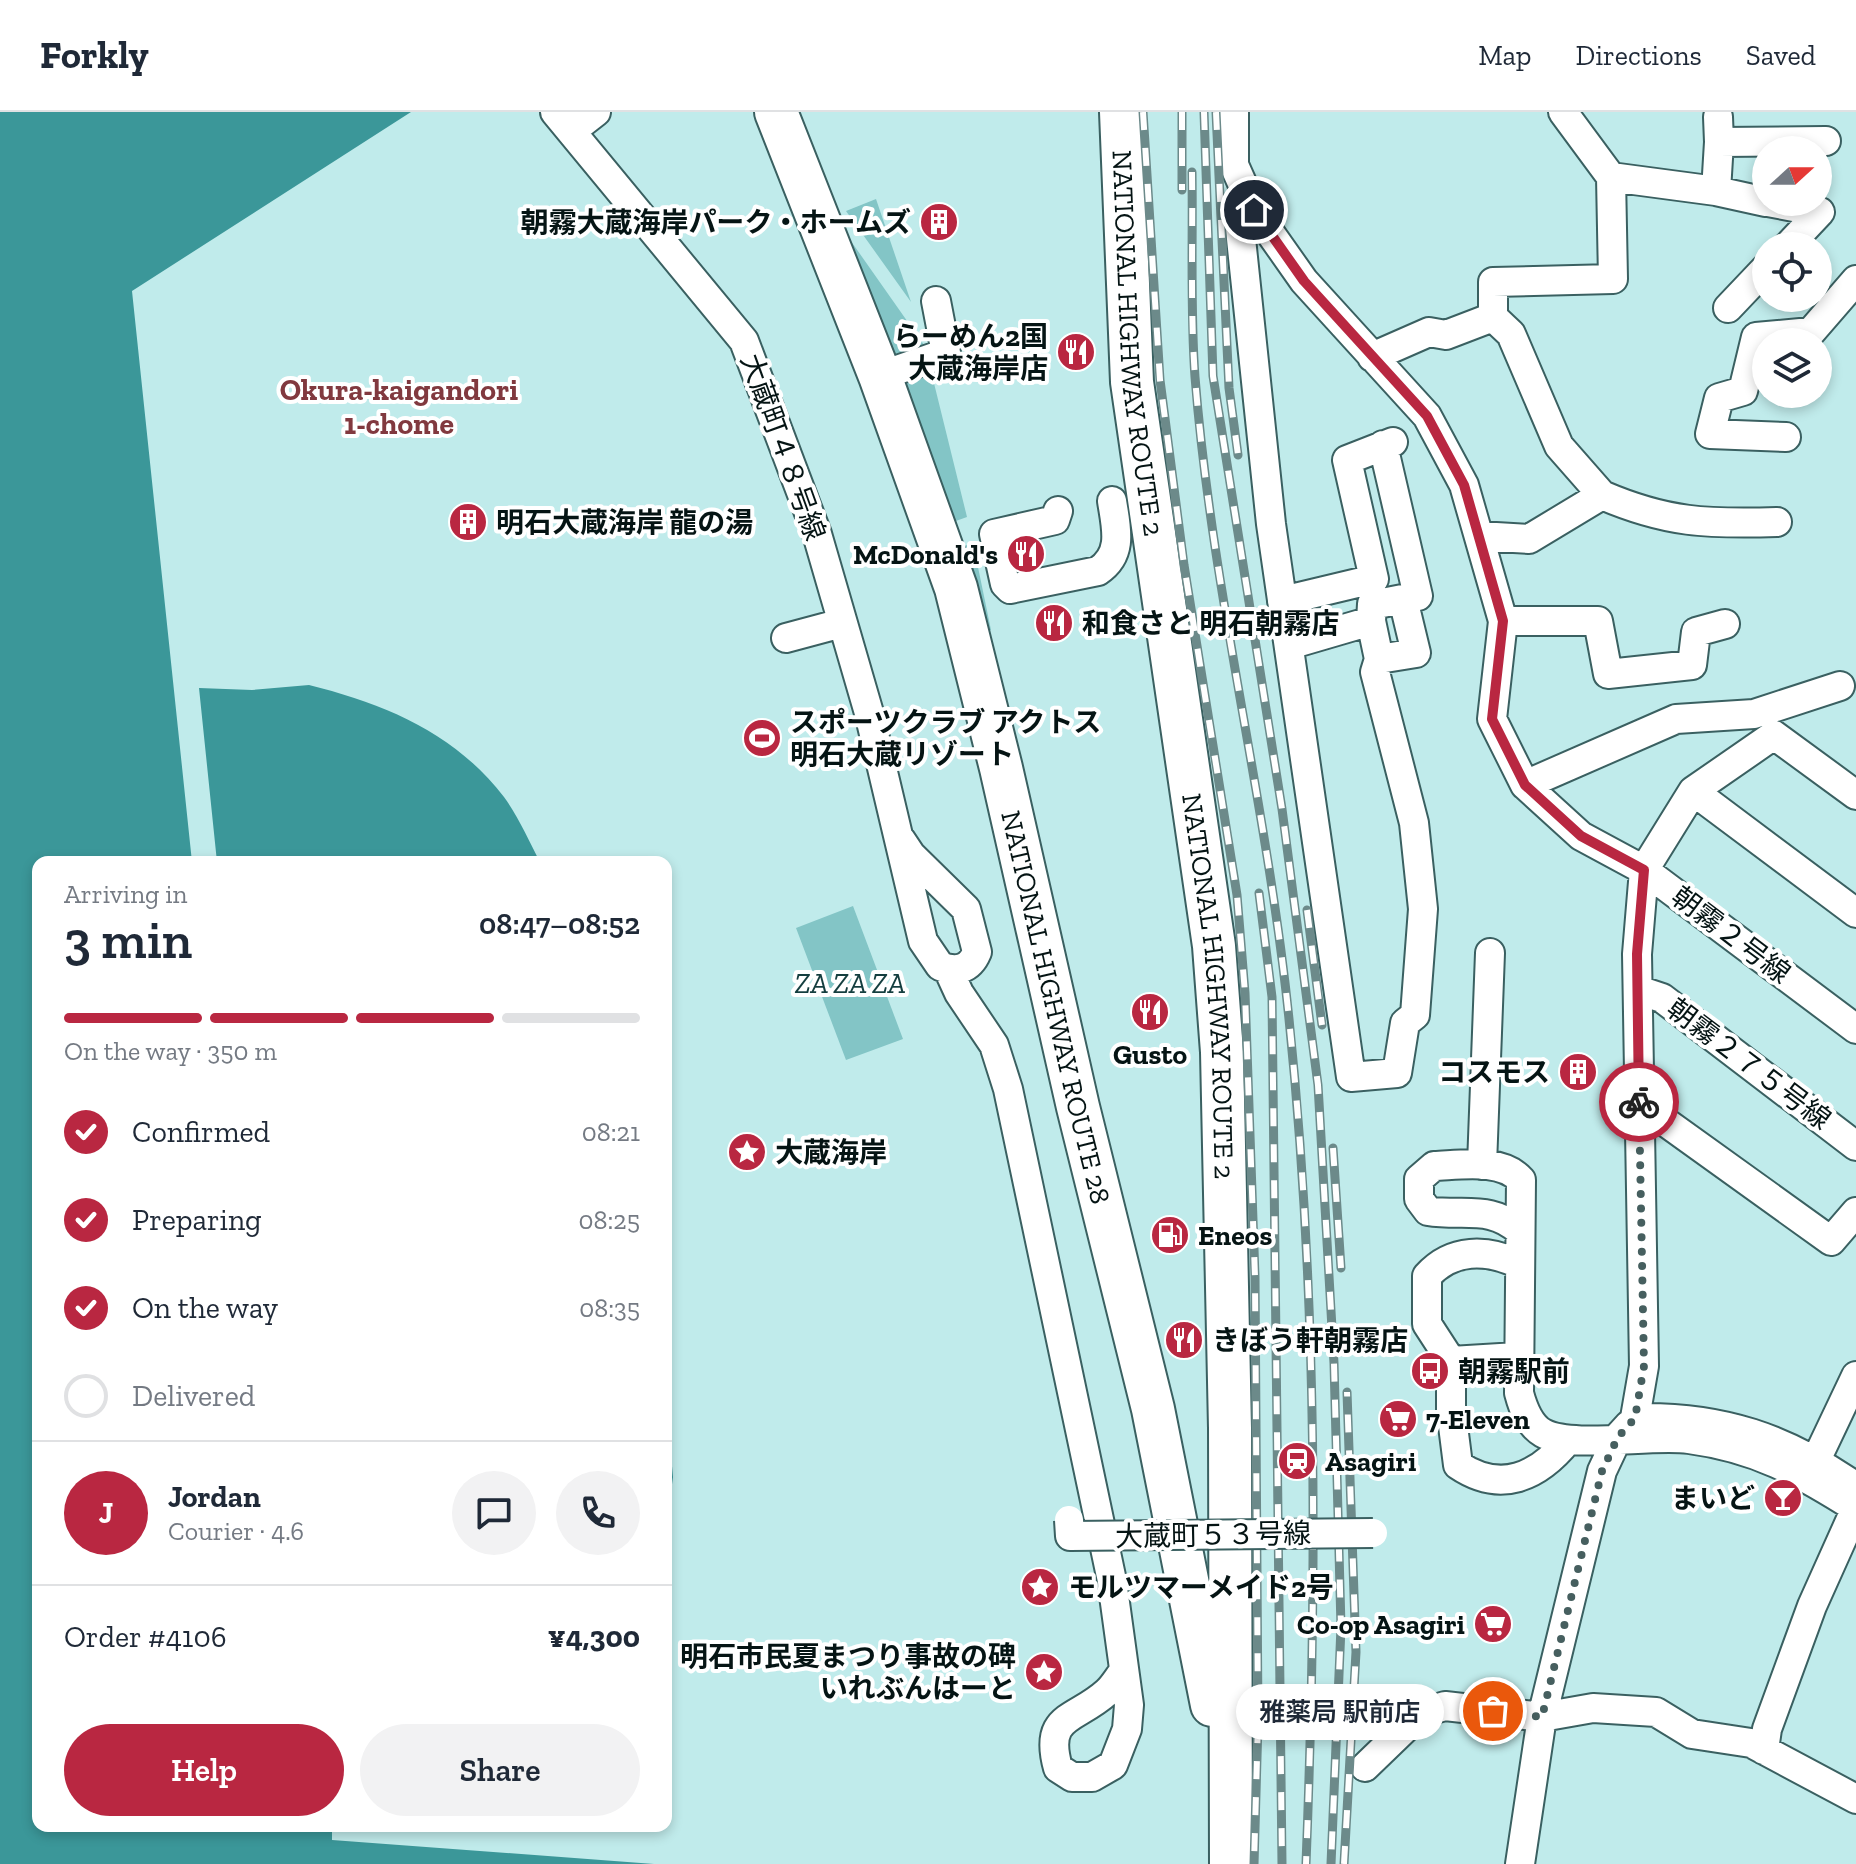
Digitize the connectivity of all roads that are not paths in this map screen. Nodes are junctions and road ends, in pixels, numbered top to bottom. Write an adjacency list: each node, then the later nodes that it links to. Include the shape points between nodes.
1 (596, 112): 6 (street)
2 (776, 112): 20 (highway, NATIONAL HIGHWAY ROUTE 28)
3 (1121, 112): 57 (highway, NATIONAL HIGHWAY ROUTE 2, via 1132,382 1214,946 1225,1106)
4 (1234, 112): 11 (street, 朝霧２号線, via 1234,165)
5 (1563, 112): 8 (street)
6 (564, 121): 31 (street, 大蔵町４８号線, via 744,341 817,534)
7 (1777, 136): 9 (street, via 1718,130)
8 (1611, 177): 9 (street); 18 (street, via 1613,279 1493,282)
9 (1716, 191): 10 (street)
10 (1752, 199)
11 (1254, 210): 19 (street, 朝霧２号線, via 1304,281); 28 (street, via 1240,229)
12 (1816, 216): 13 (street)
13 (1801, 232)
14 (1856, 280): 21 (street, via 1811,332 1756,337 1743,391 1719,398 1710,434)
15 (1752, 283): 17 (street)
16 (936, 301): 20 (street, via 946,353)
17 (1728, 308)
18 (1493, 317): 19 (street, via 1446,335 1429,332); 22 (street, via 1511,334 1559,446)
19 (1372, 357): 26 (street, 朝霧２号線, via 1427,416 1464,485)
20 (880, 376): 56 (highway, NATIONAL HIGHWAY ROUTE 28, via 956,588 1078,1107)
21 (1786, 437)
22 (1602, 495): 25 (street, via 1644,514 1700,524); 26 (street, via 1529,539)
23 (1112, 501): 24 (street, via 1117,543 1106,565 1010,589 994,534 1055,520)
24 (1058, 511)
25 (1777, 522)
26 (1479, 536): 30 (street, 朝霧２号線)
27 (1403, 599): 29 (street); 29 (street, via 1418,596 1388,444 1347,460); 35 (street, via 1416,653)
28 (1282, 601): 29 (street); 34 (street)
29 (1372, 602): 34 (street); 35 (street)
30 (1503, 621): 32 (street, via 1598,621 1608,674 1692,665 1696,632); 37 (street, 朝霧２号線, via 1492,719)
31 (842, 623): 33 (street); 40 (street, 大蔵町４８号線)
32 (1725, 624)
33 (786, 638)
34 (1289, 645): 35 (street, via 1351,1077 1397,1073 1405,1023 1415,1015 1423,909 1414,823 1375,672)
35 (1379, 659)
36 (1840, 686): 37 (street, via 1754,714 1676,719)
37 (1525, 785): 41 (street, 朝霧２号線, via 1581,836)
38 (1693, 791): 39 (street, via 1774,735); 41 (street); 42 (street)
39 (1856, 795)
40 (901, 840): 44 (street, 大蔵町４８号線, via 901,859 923,941); 44 (street, 大蔵町４８号線, via 972,919 977,952 973,962)
41 (1644, 870): 45 (street); 46 (street, 朝霧２号線)
42 (1856, 913)
43 (1490, 953): 49 (street)
44 (948, 969): 66 (street, via 994,1045 1008,1089 1112,1581)
45 (1638, 990): 47 (street); 48 (street, 朝霧２７５号線, via 1662,998)
46 (1856, 1029)
47 (1639, 1103): 50 (street, via 1831,1241); 58 (street, via 1644,1366)
48 (1856, 1146)
49 (1482, 1165): 51 (street, via 1513,1170 1521,1180); 51 (street, via 1434,1166 1419,1179 1419,1199 1428,1211 1493,1214)
50 (1856, 1212)
51 (1520, 1231): 52 (street)
52 (1519, 1264): 53 (street); 54 (street, via 1496,1253 1457,1255 1427,1276 1427,1324)
53 (1517, 1357): 54 (street); 59 (street, via 1524,1413 1543,1433)
54 (1451, 1361): 59 (street, via 1458,1465 1478,1478 1527,1477 1550,1462)
55 (1856, 1376): 60 (street)
56 (1162, 1425): 57 (highway, via 1185,1448 1200,1449); 63 (highway, NATIONAL HIGHWAY ROUTE 28, via 1208,1498); 70 (highway, NATIONAL HIGHWAY ROUTE 28, via 1216,1730)
57 (1230, 1428): 63 (highway, NATIONAL HIGHWAY ROUTE 2)
58 (1627, 1428): 59 (street); 60 (street); 67 (street, via 1602,1471)
59 (1568, 1440)
60 (1812, 1468): 61 (street); 62 (street)
61 (1856, 1487)
62 (1856, 1508): 68 (street, via 1812,1606)
63 (1230, 1516): 70 (highway, NATIONAL HIGHWAY ROUTE 2)
64 (1069, 1520): 65 (street, 大蔵町５３号線, bridge, via 1070,1536)
65 (1373, 1533)
66 (1123, 1672)
67 (1542, 1717): 68 (street, via 1593,1708 1656,1712 1692,1734 1751,1743); 69 (street, via 1433,1709 1421,1713); 73 (street)
68 (1764, 1750): 71 (street)
69 (1365, 1767)
70 (1231, 1772): 72 (highway, NATIONAL HIGHWAY ROUTE 2)
71 (1856, 1799)
72 (1231, 1864)
73 (1520, 1864)

